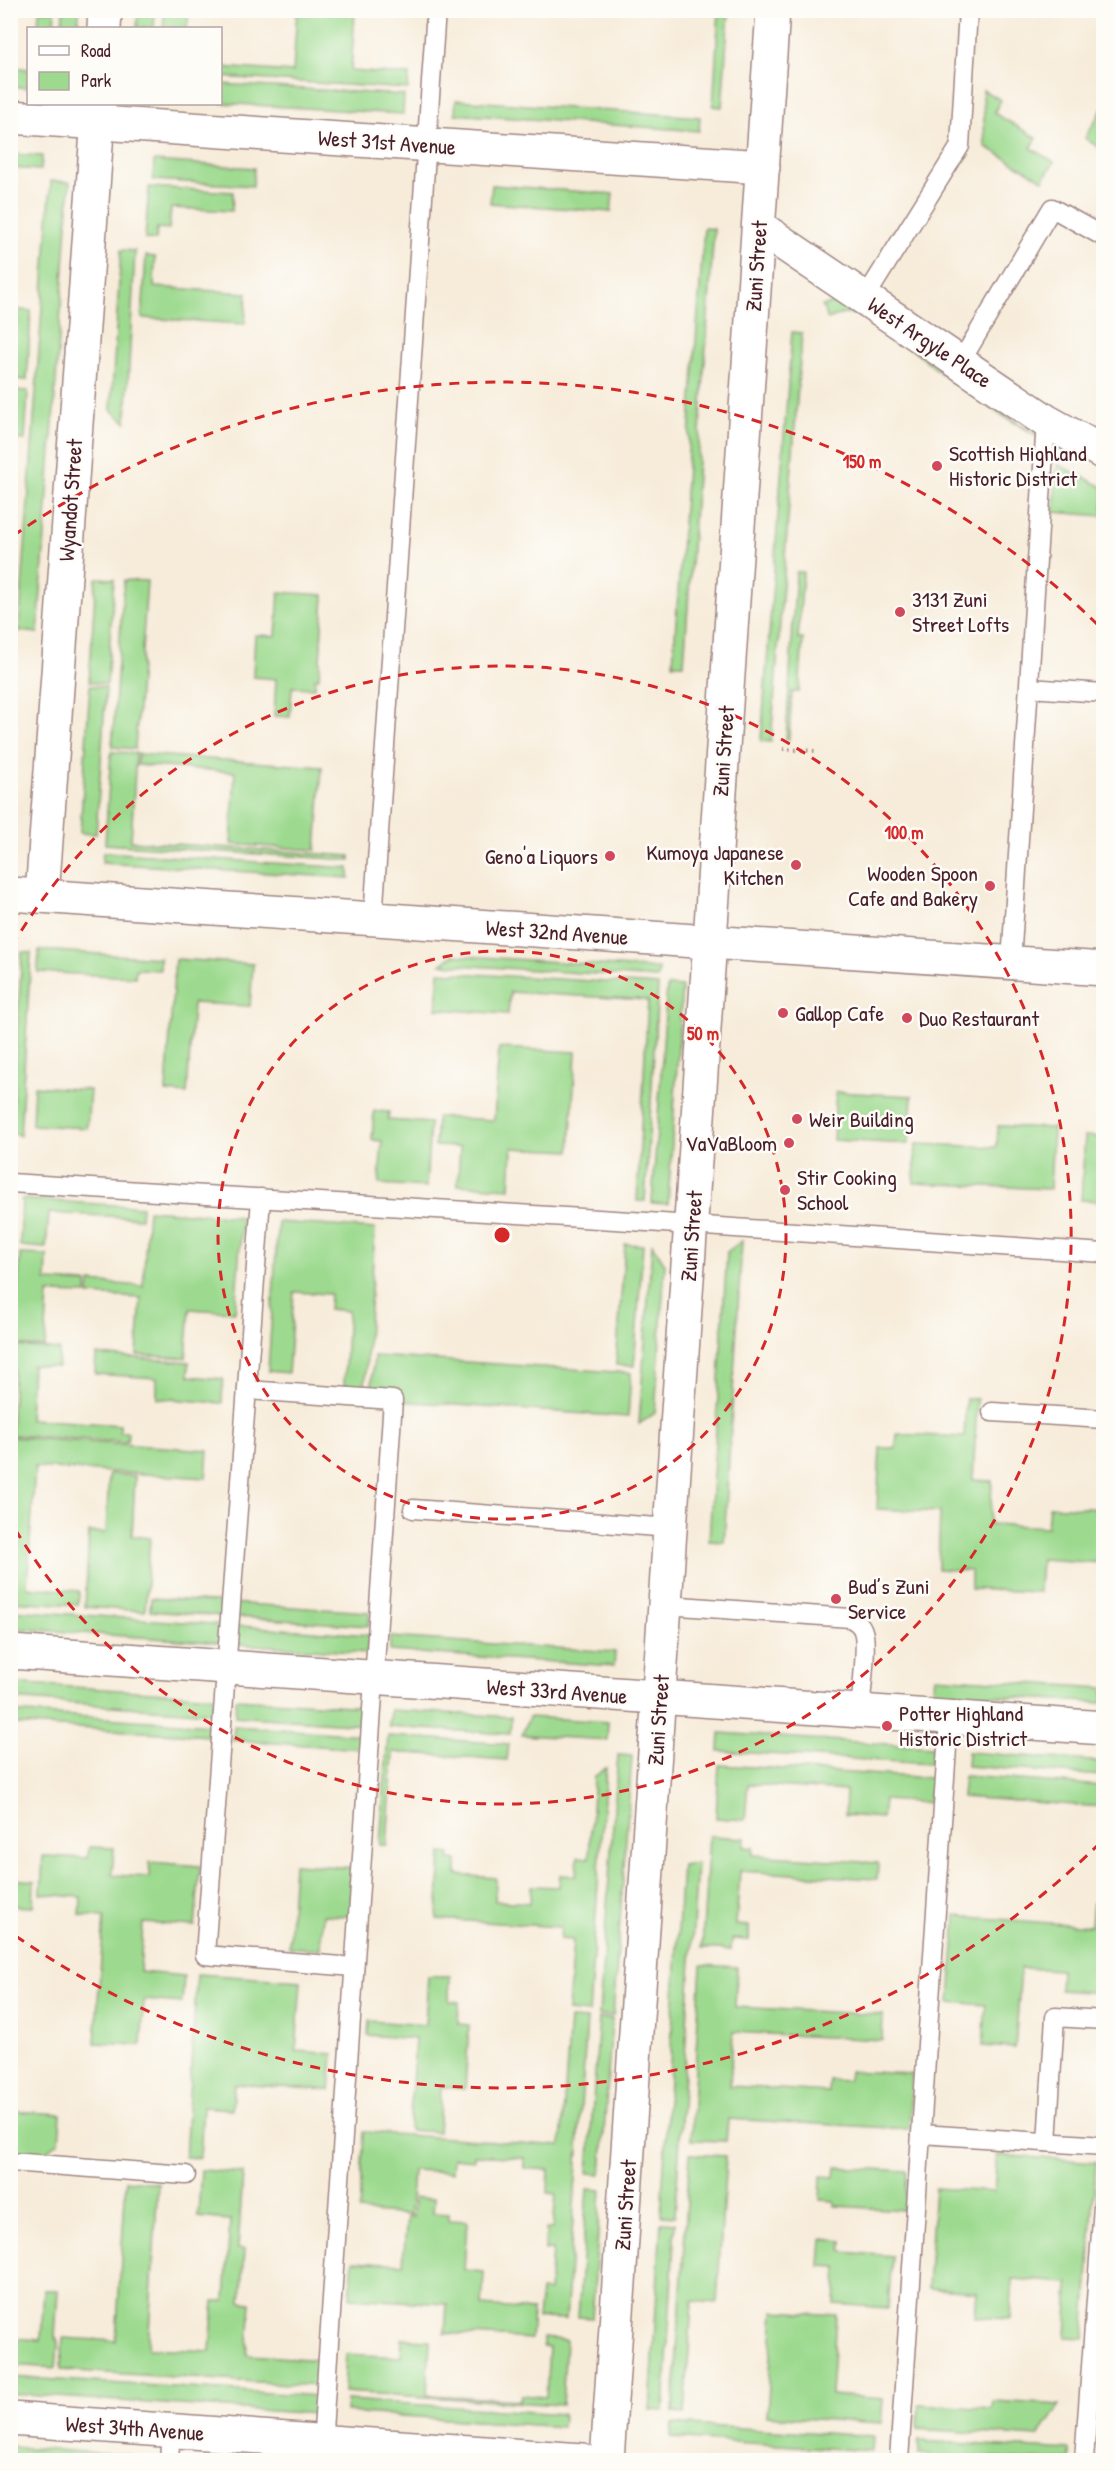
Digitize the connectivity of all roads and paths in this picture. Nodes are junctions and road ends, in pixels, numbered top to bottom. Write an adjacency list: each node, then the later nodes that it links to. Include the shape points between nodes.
1 (105, 10): 5 (street)
2 (436, 10): 8 (lane)
3 (773, 10): 9 (street, Zuni Street)
4 (968, 10): 12 (lane, via 960,146)
5 (104, 27)
6 (98, 113): 7 (street, West 31st Avenue); 8 (street, West 31st Avenue); 20 (street, Wyandot Street)
7 (10, 117)
8 (427, 144): 9 (street, West 31st Avenue); 21 (lane)
9 (762, 167): 10 (street, Zuni Street)
10 (759, 226): 12 (street, West Argyle Place); 22 (street, Zuni Street)
11 (1104, 237): 13 (lane, via 1052,208)
12 (865, 298): 13 (street, West Argyle Place)
13 (960, 363): 14 (street, West Argyle Place)
14 (1046, 421): 15 (street, West Argyle Place); 16 (lane)
15 (1104, 453)
16 (1029, 688): 17 (lane); 23 (lane)
17 (1104, 693)
18 (783, 749): 19 (path)
19 (816, 751)
20 (26, 895): 21 (street, West 32nd Avenue)
21 (373, 919): 22 (street, West 32nd Avenue)
22 (710, 943): 23 (street, West 32nd Avenue); 27 (street, Zuni Street)
23 (1011, 963): 24 (street, West 32nd Avenue)
24 (1104, 969)
25 (10, 1183): 26 (lane)
26 (261, 1198): 27 (lane); 29 (lane)
27 (692, 1225): 28 (lane); 33 (street, Zuni Street)
28 (1104, 1253)
29 (247, 1390): 36 (lane); 37 (lane, via 393,1400)
30 (992, 1412): 31 (lane)
31 (1104, 1419)
32 (413, 1509): 33 (lane)
33 (671, 1528): 34 (street, Zuni Street)
34 (666, 1605): 38 (street, Zuni Street); 39 (lane, via 856,1620 864,1637)
35 (10, 1652): 36 (street, West 33rd Avenue)
36 (226, 1667): 37 (street, West 33rd Avenue); 42 (lane, via 205,1955)
37 (374, 1678): 38 (street, West 33rd Avenue); 42 (lane)
38 (659, 1698): 39 (street, West 33rd Avenue); 54 (street, Zuni Street)
39 (860, 1712): 40 (street, West 33rd Avenue)
40 (949, 1718): 41 (street, West 33rd Avenue); 44 (lane)
41 (1104, 1728)
42 (354, 1967): 52 (lane)
43 (1104, 2020): 45 (lane, via 1055,2017)
44 (921, 2134): 45 (lane); 55 (lane)
45 (1047, 2142): 46 (lane)
46 (1104, 2146)
47 (10, 2162): 48 (lane)
48 (186, 2175)
49 (1104, 2193): 56 (lane)
50 (10, 2419): 51 (street, West 34th Avenue)
51 (170, 2445): 52 (street, West 34th Avenue)
52 (322, 2451): 53 (street, West 34th Avenue)
53 (582, 2460)
54 (607, 2460)
55 (899, 2460)
56 (1084, 2460)

